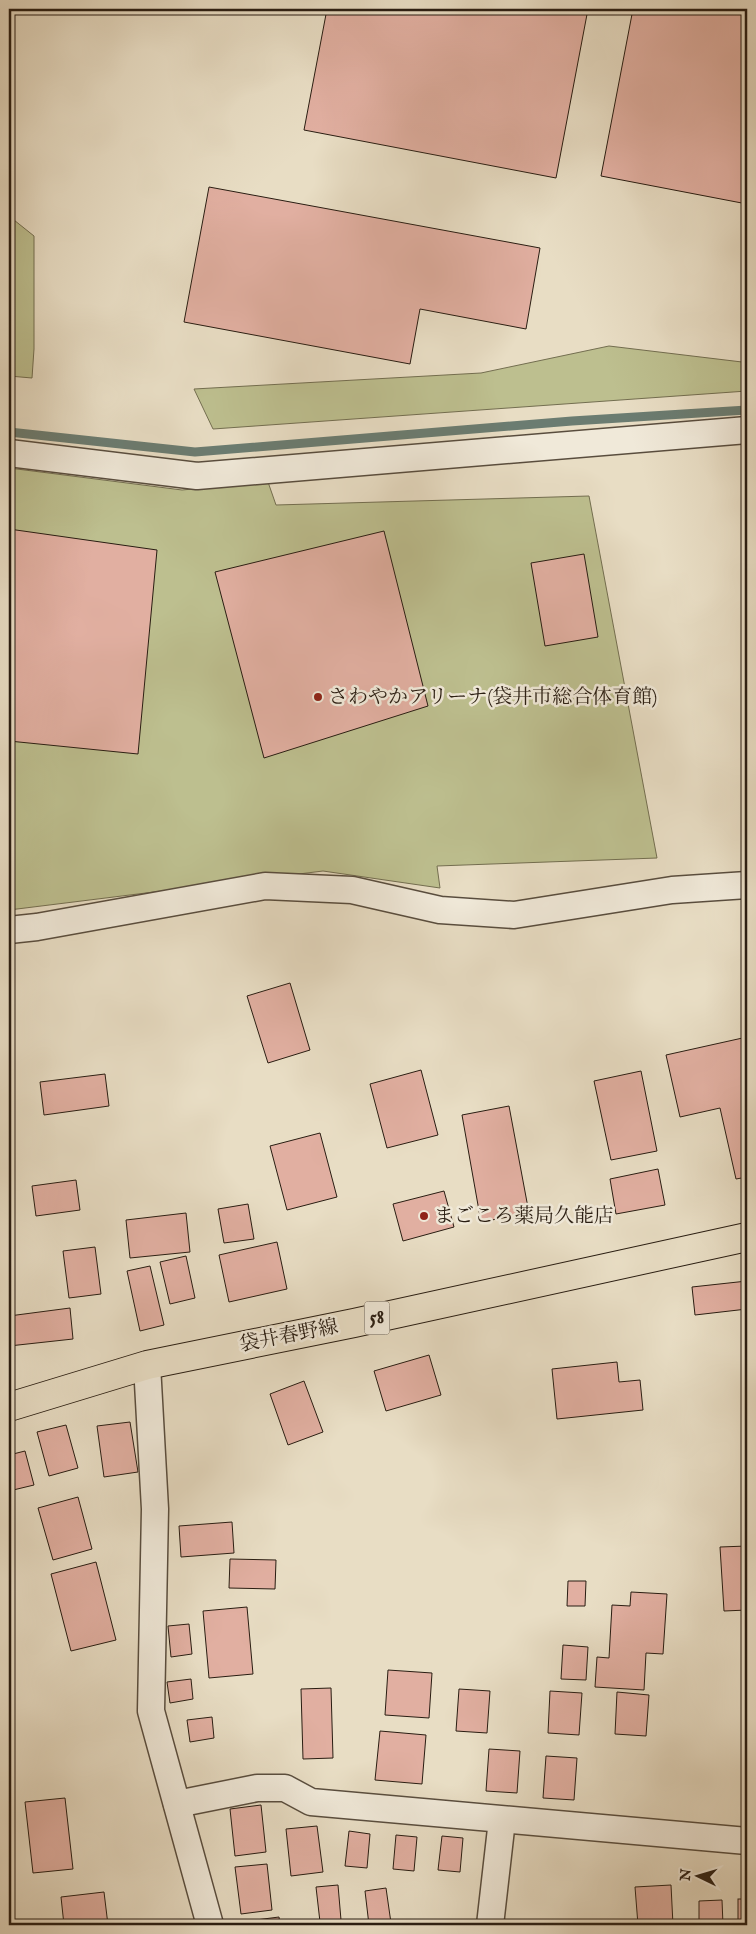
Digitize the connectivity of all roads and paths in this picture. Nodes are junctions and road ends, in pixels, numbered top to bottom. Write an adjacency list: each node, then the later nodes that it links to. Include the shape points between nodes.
1 (747, 430): 2 (street, via 197,476)
2 (9, 453)
3 (747, 885): 4 (street, via 672,890 514,915 440,910 352,890 265,886)
4 (9, 930)
5 (747, 1237): 6 (main road, 袋井春野線 / 58)
6 (147, 1365): 7 (main road, 袋井春野線 / 58); 8 (street, via 155,1509 151,1710)
7 (9, 1407)
8 (177, 1804): 9 (street, via 257,1788 285,1788 311,1802); 11 (street)
9 (502, 1820): 10 (street); 12 (street)
10 (747, 1841)
11 (210, 1925)
12 (490, 1925)

